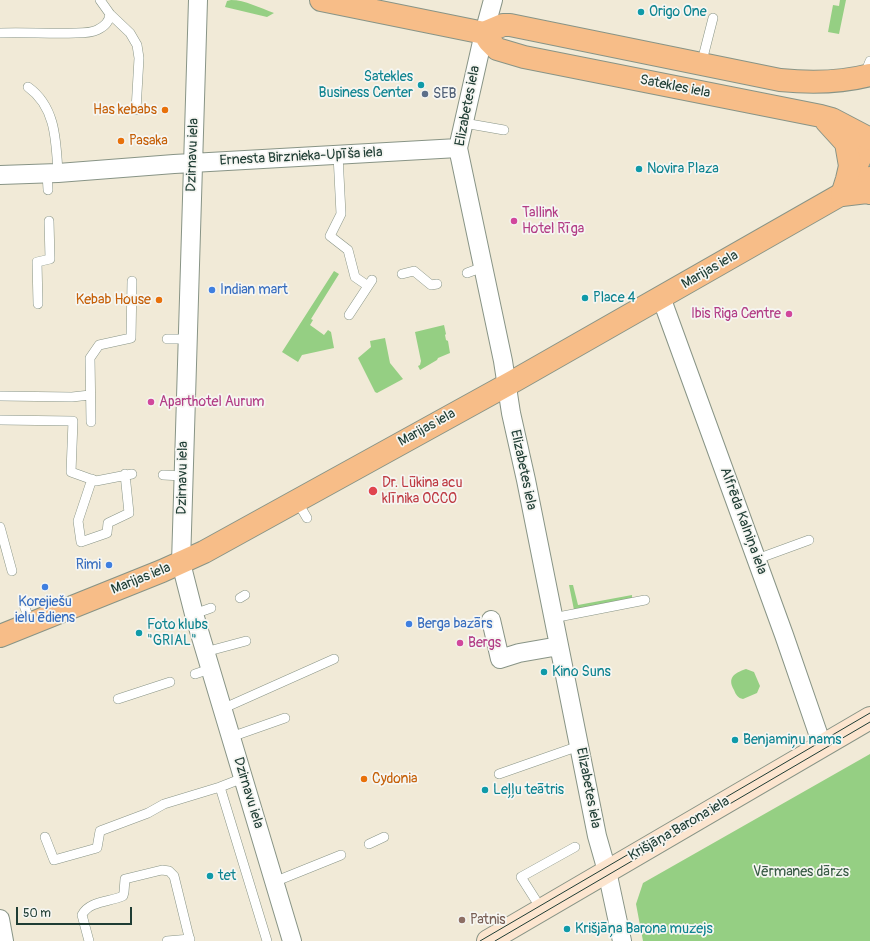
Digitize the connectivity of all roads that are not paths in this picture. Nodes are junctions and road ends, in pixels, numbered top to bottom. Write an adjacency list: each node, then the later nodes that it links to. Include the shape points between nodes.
1 (100, 0): 5 (lane)
2 (198, 0): 19 (street, Dzirnavu iela)
3 (321, 0): 8 (main road)
4 (493, 0): 8 (street, Elizabetes iela)
5 (110, 14): 7 (lane, via 106,24 96,30 85,32); 12 (lane, via 130,33 137,45)
6 (713, 18): 9 (lane)
7 (0, 33)
8 (484, 34): 9 (main road, Satekles iela, via 503,25 510,25); 13 (main road, Satekles iela, via 497,49 524,57); 14 (street, Elizabetes iela)
9 (701, 65): 10 (main road, Satekles iela, via 780,80 812,83 831,82)
10 (868, 71)
11 (28, 87): 21 (lane, via 34,91 51,115 56,141)
12 (136, 110)
13 (821, 116): 16 (main road, Satekles iela); 24 (main road, via 846,143 850,166)
14 (464, 123): 15 (lane); 17 (street, Elizabetes iela)
15 (504, 130)
16 (870, 139): 24 (main road)
17 (458, 148): 18 (street, Ernesta Birznieka-Upīša iela); 34 (street, Elizabetes iela, via 475,270 503,361)
18 (338, 155): 19 (street, Ernesta Birznieka-Upīša iela); 31 (lane, via 340,214 330,236 348,250 355,277 370,283)
19 (193, 164): 21 (street, Ernesta Birznieka-Upīša iela); 33 (street, Dzirnavu iela)
20 (0, 175): 21 (street, Ernesta Birznieka-Upīša iela)
21 (51, 178)
22 (870, 178): 24 (main road, Marijas iela)
23 (870, 193): 24 (main road)
24 (842, 195): 29 (main road, Marijas iela)
25 (49, 221): 30 (lane, via 50,259 37,262)
26 (402, 274): 28 (lane, via 414,271 431,285)
27 (132, 281): 35 (lane, via 131,338 99,345 90,358)
28 (437, 284)
29 (661, 297): 34 (main road, Marijas iela); 44 (street, Alfrēda Kalniņa iela)
30 (38, 304)
31 (349, 315)
32 (167, 339): 33 (lane)
33 (187, 339): 40 (street, Dzirnavu iela)
34 (506, 385): 45 (main road, Marijas iela, via 302,509); 51 (street, Elizabetes iela)
35 (90, 395): 36 (lane); 38 (lane)
36 (0, 396)
37 (0, 420): 41 (lane, via 73,421 71,472)
38 (91, 422)
39 (163, 475): 40 (lane)
40 (183, 476): 45 (street, Dzirnavu iela)
41 (92, 479): 41 (lane, via 96,481 128,474 129,513 108,523 107,533 81,542 78,521)
42 (0, 527): 46 (lane)
43 (809, 540): 44 (lane)
44 (756, 559): 65 (street, Alfrēda Kalniņa iela)
45 (181, 563): 50 (street, Dzirnavu iela); 53 (main road, Marijas iela)
46 (12, 571)
47 (645, 600): 51 (lane)
48 (23, 603): 53 (lane)
49 (211, 608): 50 (lane)
50 (194, 614): 57 (street, Dzirnavu iela)
51 (553, 618): 56 (street, Elizabetes iela)
52 (491, 620): 56 (street, via 500,659)
53 (31, 624): 54 (main road, Marijas iela)
54 (0, 636)
55 (246, 641): 57 (lane)
56 (559, 646): 66 (street, Elizabetes iela)
57 (205, 652): 61 (street, Dzirnavu iela, via 203,672)
58 (334, 659): 61 (lane)
59 (170, 682): 60 (lane)
60 (118, 699)
61 (222, 709): 64 (street, Dzirnavu iela)
62 (285, 718): 64 (lane)
63 (870, 718): 65 (street, Krišjāņa Barona iela)
64 (231, 738): 68 (street, Dzirnavu iela)
65 (822, 745): 75 (street, Krišjāņa Barona iela)
66 (579, 746): 67 (lane); 75 (street, Elizabetes iela, via 597,836)
67 (499, 774)
68 (243, 778): 69 (lane); 76 (street, Dzirnavu iela)
69 (220, 787): 70 (lane, via 164,804 148,813 100,831 97,848 54,860); 83 (lane)
70 (45, 837)
71 (384, 837): 72 (lane)
72 (369, 844)
73 (575, 847): 77 (lane, via 521,877)
74 (341, 855): 76 (lane)
75 (607, 871): 77 (street, Krišjāņa Barona iela); 86 (street, Elizabetes iela)
76 (274, 882): 84 (street, Dzirnavu iela)
77 (542, 910): 85 (street, Krišjāņa Barona iela)
78 (0, 919): 80 (street)
79 (190, 940): 81 (lane, via 174,876 169,871 162,870 125,879 122,896 85,909 82,915); 82 (lane)
80 (4, 941)
81 (89, 941)
82 (167, 941)
83 (267, 941)
84 (292, 941)
85 (488, 941)
86 (622, 941)

